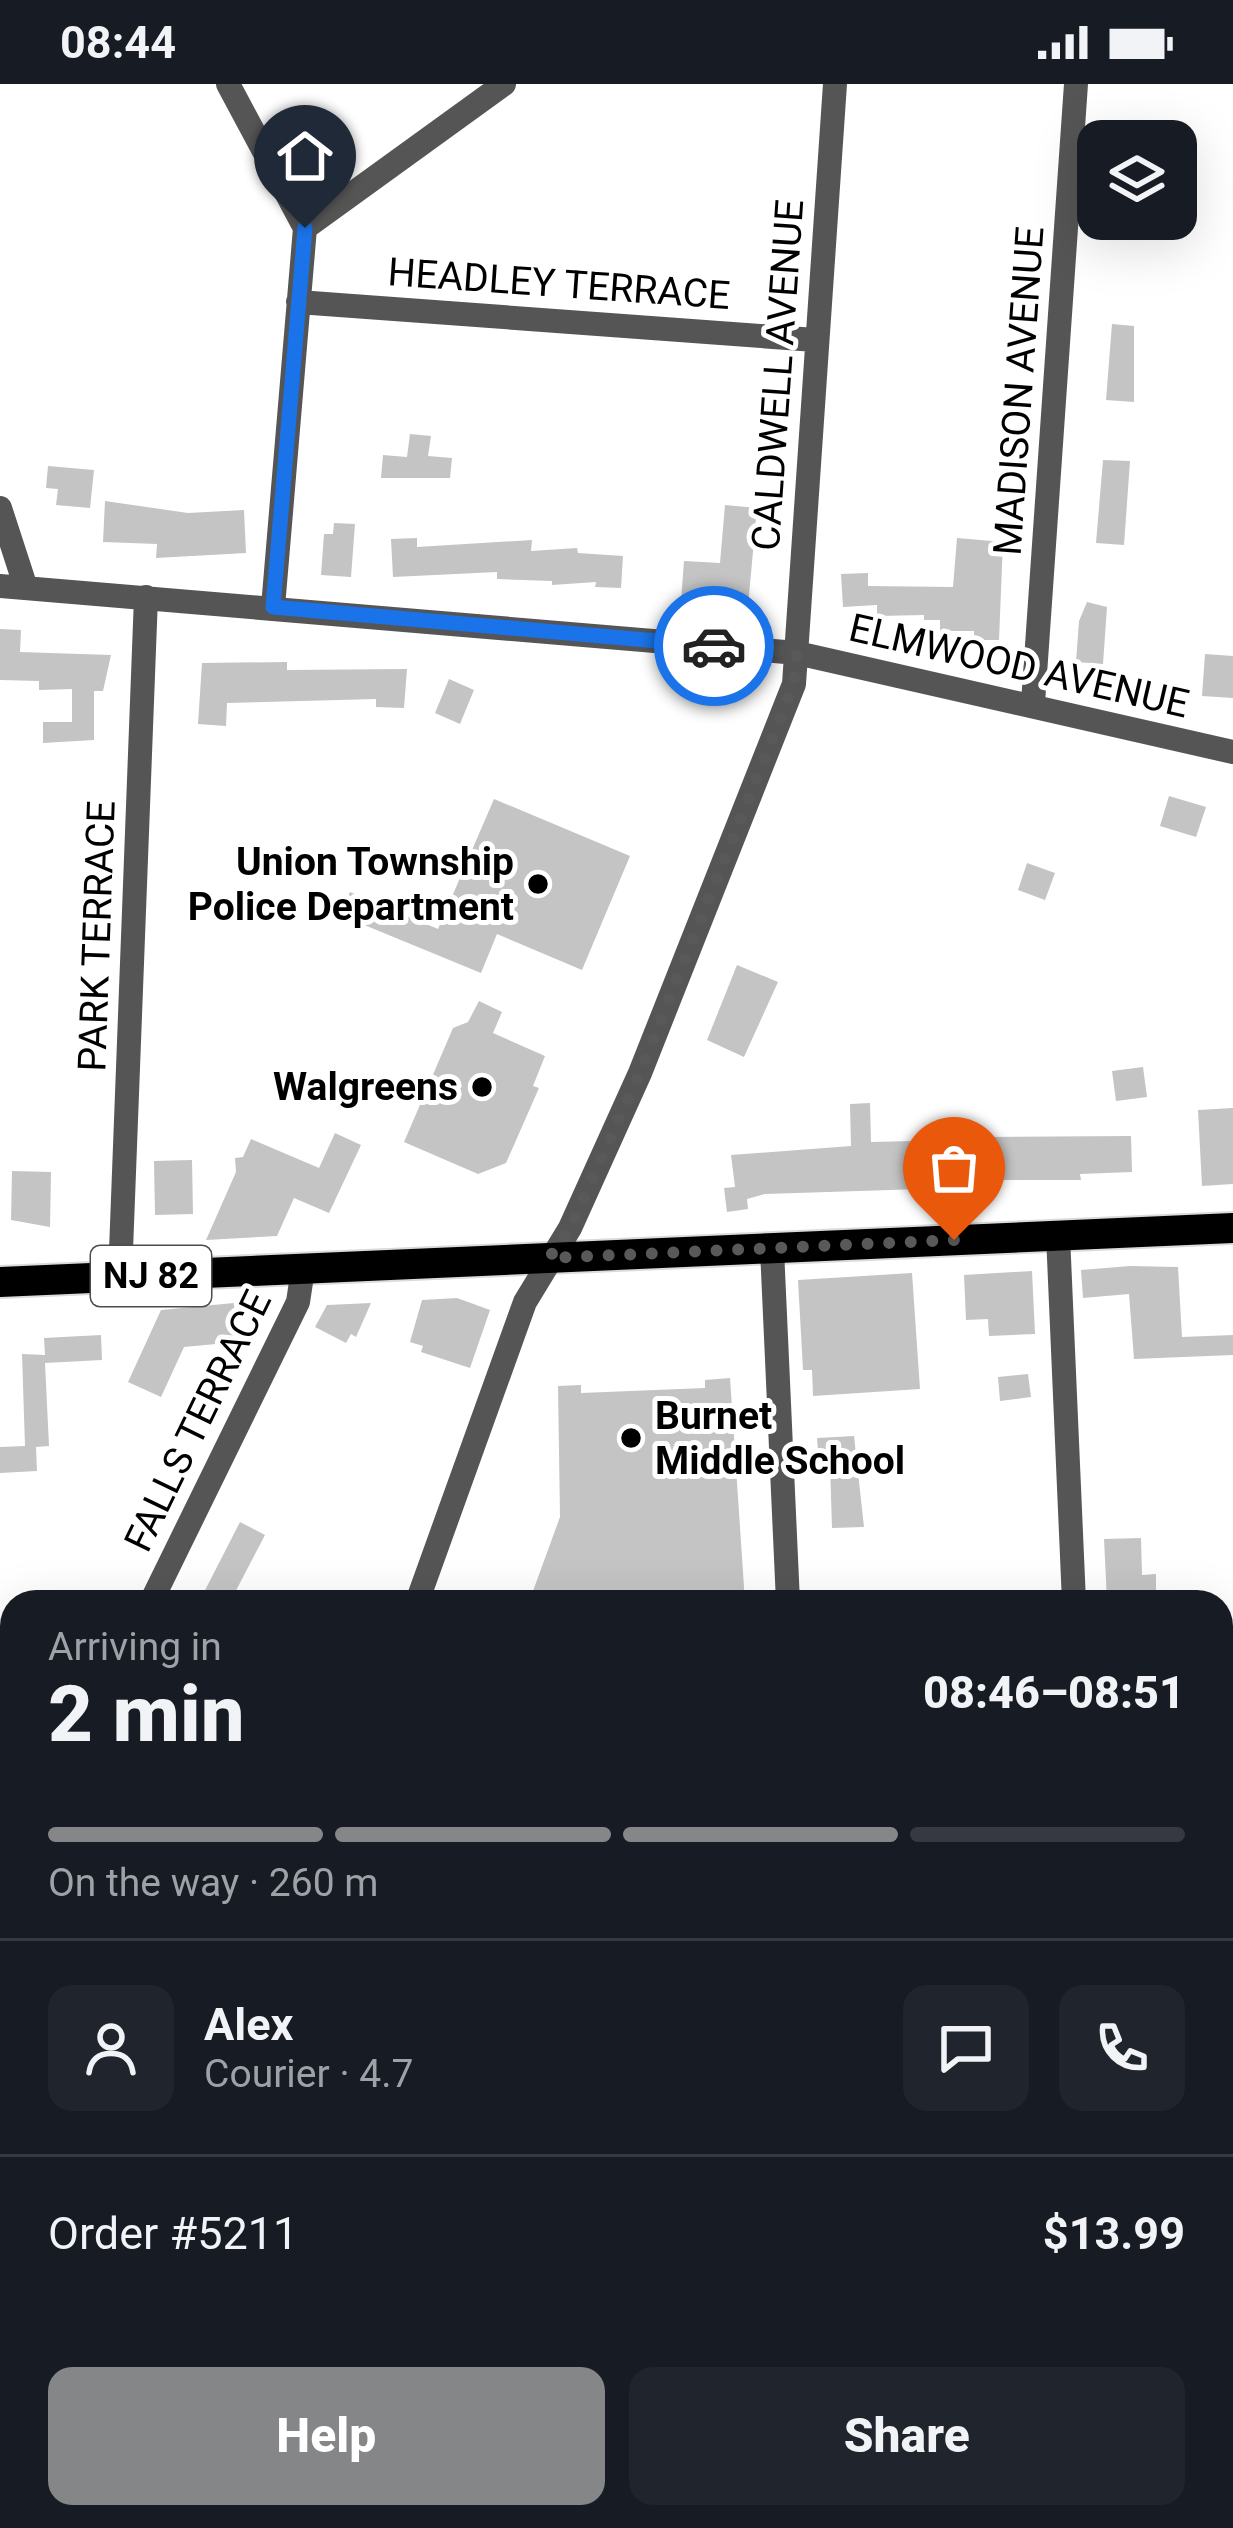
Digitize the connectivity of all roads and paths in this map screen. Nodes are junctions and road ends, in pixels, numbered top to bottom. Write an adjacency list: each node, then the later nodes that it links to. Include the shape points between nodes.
1 (228, 84): 5 (street)
2 (504, 84): 5 (street)
3 (835, 84): 7 (street, CALDWELL AVENUE)
4 (1076, 84): 13 (street, MADISON AVENUE)
5 (305, 228): 6 (street)
6 (298, 302): 7 (street, HEADLEY TERRACE); 11 (street)
7 (815, 340): 12 (street, CALDWELL AVENUE)
8 (0, 508): 9 (street)
9 (13, 587): 10 (street, ELMWOOD AVENUE)
10 (146, 597): 11 (street, ELMWOOD AVENUE); 20 (street, PARK TERRACE)
11 (273, 607): 12 (street, ELMWOOD AVENUE)
12 (797, 653): 13 (street, ELMWOOD AVENUE); 18 (street, CALDWELL AVENUE, via 774,743 660,1025 570,1228)
13 (1034, 704): 14 (street, ELMWOOD AVENUE)
14 (1233, 752)
15 (1233, 1228): 16 (main road, NJ 82)
16 (1058, 1235): 17 (main road, NJ 82); 25 (street)
17 (772, 1249): 18 (main road, NJ 82); 24 (street)
18 (549, 1258): 19 (main road, NJ 82); 23 (street, CALDWELL AVENUE, via 525,1302)
19 (303, 1269): 20 (main road, NJ 82); 22 (street, FALLS TERRACE, via 298,1302)
20 (120, 1277): 21 (main road, NJ 82)
21 (0, 1282)
22 (157, 1590)
23 (421, 1590)
24 (787, 1590)
25 (1073, 1590)

